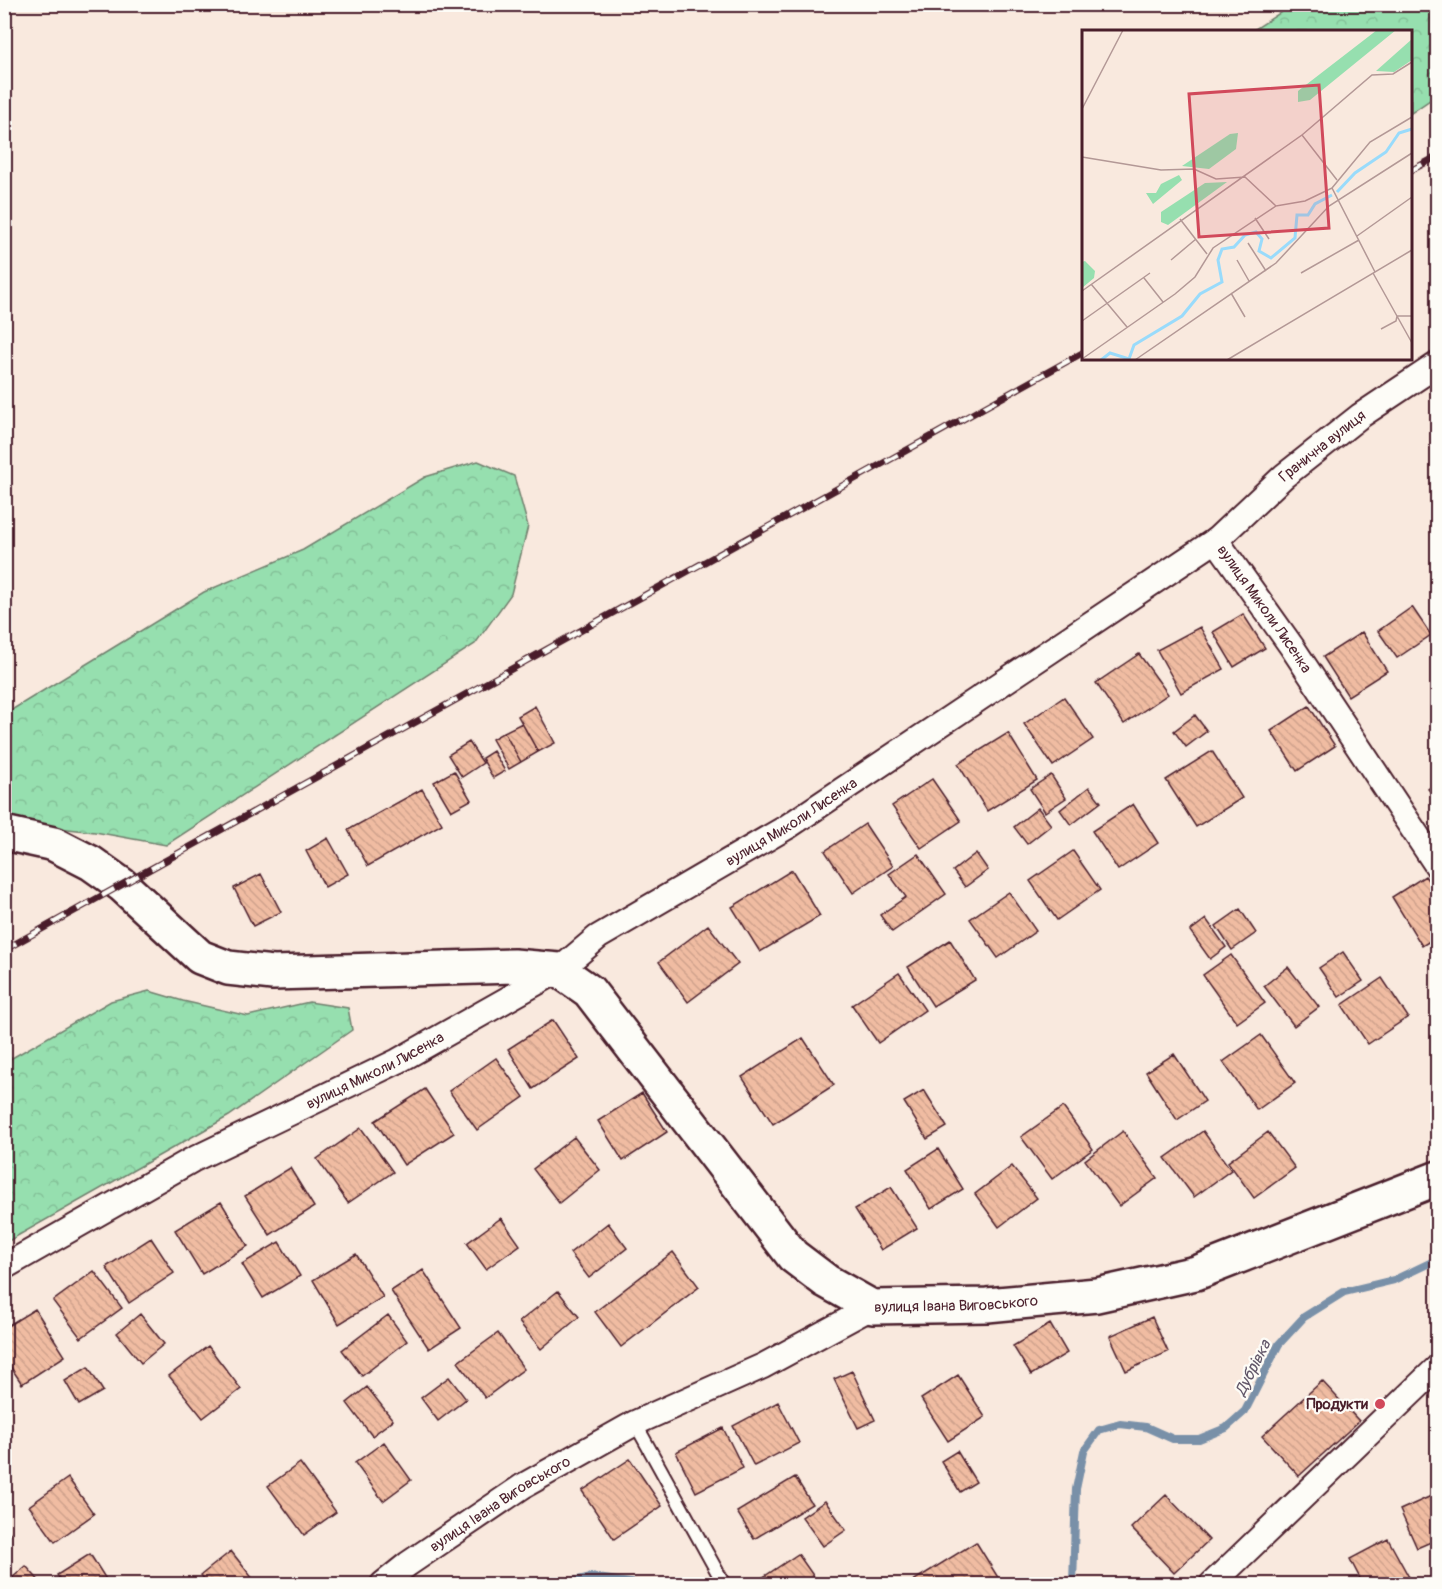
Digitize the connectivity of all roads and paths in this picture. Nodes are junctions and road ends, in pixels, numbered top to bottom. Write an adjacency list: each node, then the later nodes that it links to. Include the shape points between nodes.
1 (1437, 364): 2 (street, Гранична вулиця, via 1360,416 1284,476)
2 (1216, 540): 4 (street, вулиця Миколи Лисенка, via 1292,647); 5 (street, вулиця Миколи Лисенка, via 787,827 598,937)
3 (4, 832): 5 (main road, via 54,844 92,862 200,957 228,968 273,974 514,966)
4 (1437, 867)
5 (559, 970): 7 (street, вулиця Миколи Лисенка, via 398,1061 192,1160); 8 (main road, via 589,991 794,1256 826,1281)
6 (1437, 1178): 8 (main road, вулиця Івана Виговського, via 1196,1273 1097,1295 987,1305)
7 (4, 1267)
8 (872, 1307): 10 (street, вулиця Івана Виговського, via 763,1366)
9 (1437, 1367): 13 (street)
10 (634, 1423): 11 (street, вулиця Івана Виговського, via 523,1486); 12 (lane)
11 (383, 1584)
12 (724, 1584)
13 (1212, 1584)

